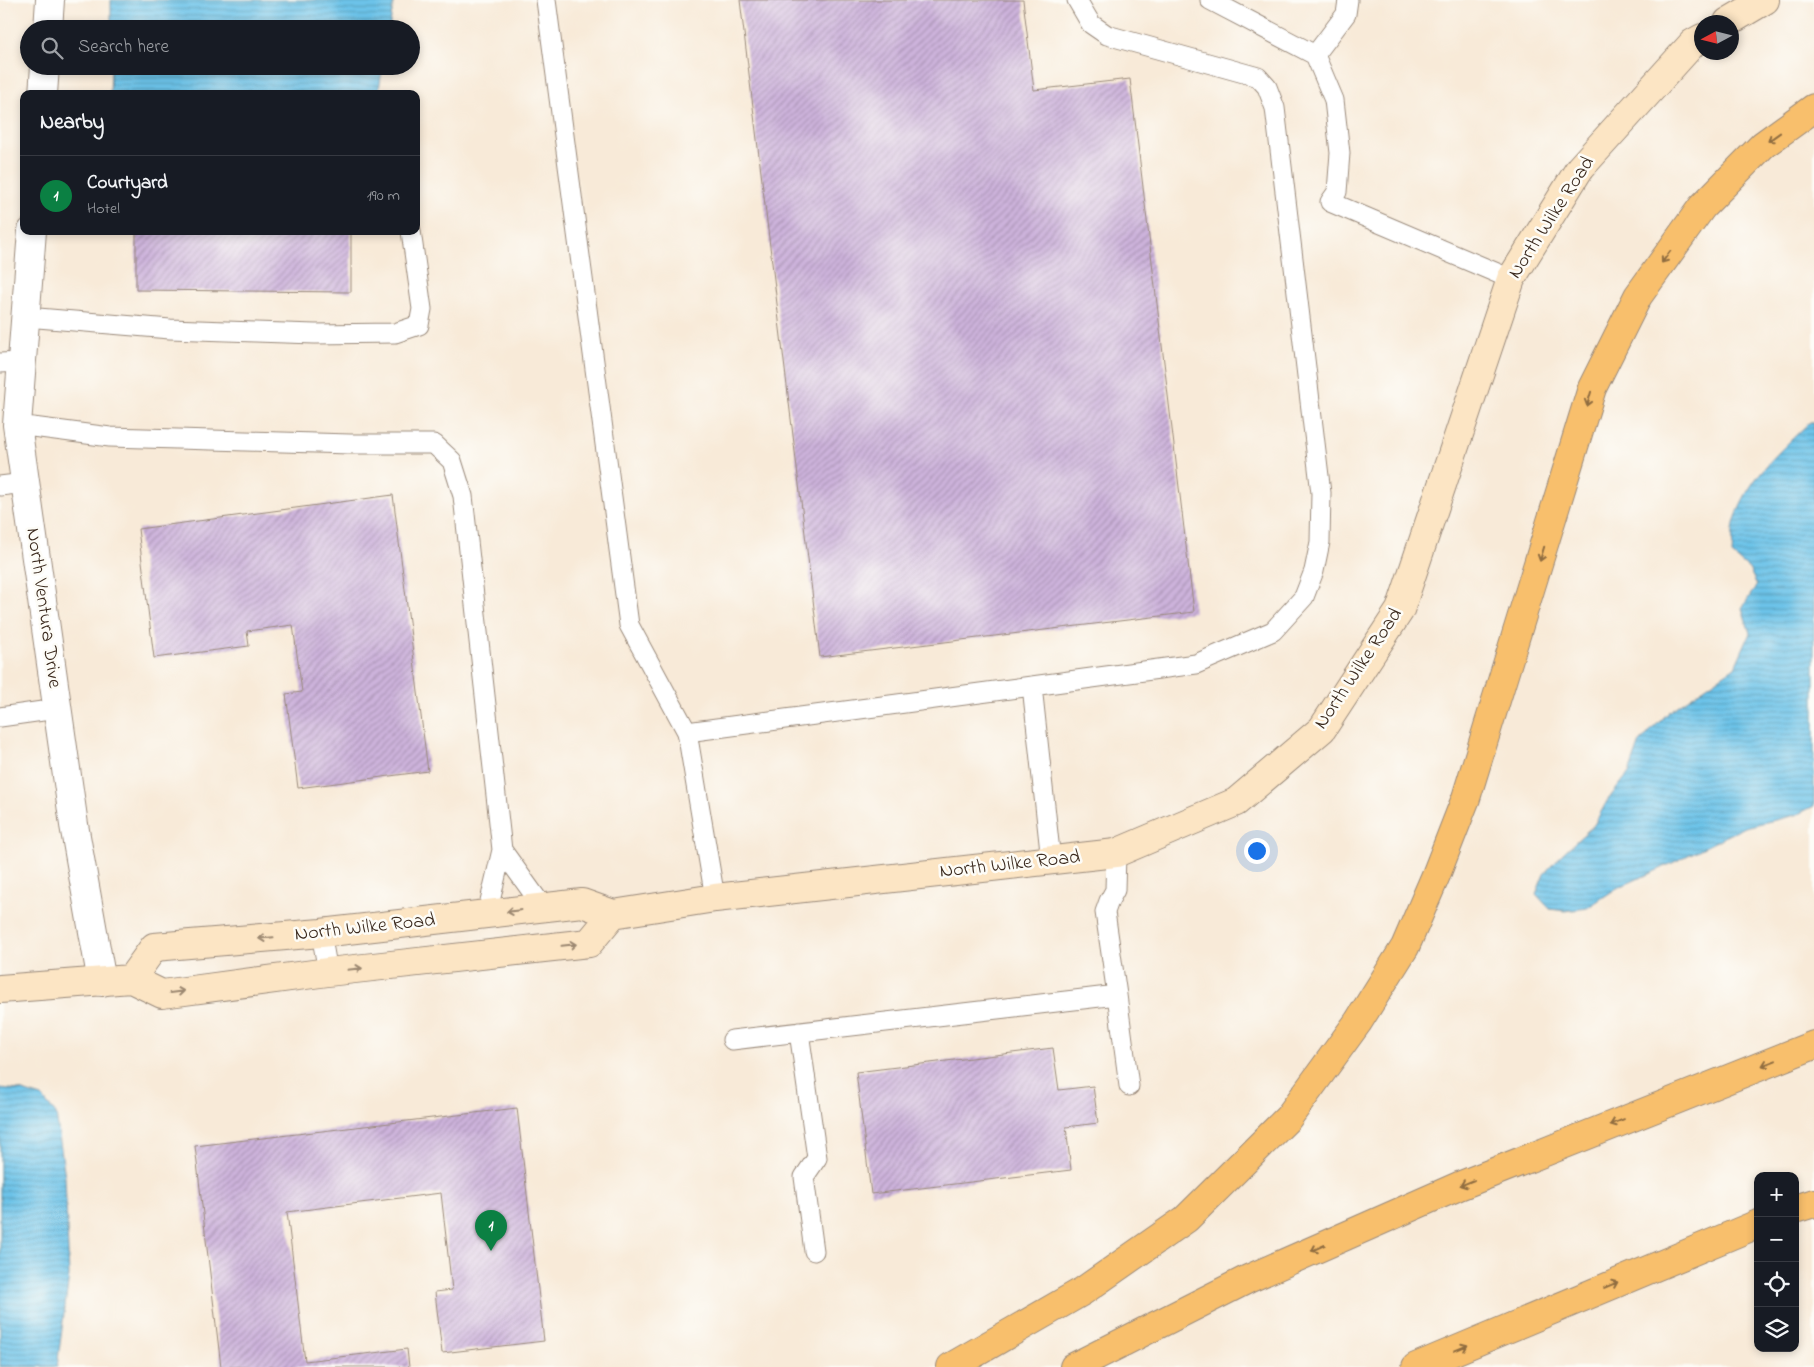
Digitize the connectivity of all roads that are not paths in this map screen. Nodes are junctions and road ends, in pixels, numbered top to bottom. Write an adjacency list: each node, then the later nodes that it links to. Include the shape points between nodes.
1 (50, 0): 8 (street)
2 (546, 0): 24 (lane, via 629,625)
3 (1077, 0): 21 (lane, via 1091,24 1107,35 1258,77 1268,87 1275,108 1320,483 1320,542 1304,597 1273,631 1196,664)
4 (1210, 0): 10 (lane)
5 (1348, 0): 10 (lane, via 1346,14)
6 (1765, 0): 7 (street)
7 (1739, 15)
8 (49, 20)
9 (1694, 43): 16 (street, North Wilke Road, via 1580,168)
10 (1315, 55): 16 (lane, via 1334,100 1340,153 1337,192 1330,202)
11 (44, 75): 12 (street)
12 (43, 90)
13 (1814, 108): 46 (highway, one-way to 46, via 1763,145 1702,207 1638,296 1592,388 1466,798 1405,947 1358,1022 1288,1118 1186,1219 1083,1291)
14 (32, 235): 17 (street, North Ventura Drive)
15 (412, 235): 17 (lane, via 422,309 419,325 396,332 315,334 170,329)
16 (1511, 278): 26 (street, North Wilke Road, via 1400,610 1322,729 1236,802)
17 (26, 317): 18 (street, North Ventura Drive)
18 (11, 362): 19 (street, North Ventura Drive)
19 (17, 425): 20 (street, North Ventura Drive); 25 (lane, via 110,437 434,444 452,461 463,496)
20 (13, 484): 22 (street, North Ventura Drive)
21 (1032, 686): 24 (lane); 27 (lane)
22 (57, 709): 23 (lane); 35 (street, North Ventura Drive)
23 (0, 717)
24 (687, 732): 28 (lane)
25 (502, 850): 29 (lane); 30 (lane)
26 (1116, 853): 27 (street, North Wilke Road); 37 (lane, via 1116,890 1105,912)
27 (1051, 860): 28 (street, North Wilke Road)
28 (715, 898): 31 (street, North Wilke Road)
29 (543, 907): 30 (street, North Wilke Road, one-way to 30); 31 (street, North Wilke Road, via 582,903)
30 (487, 914): 32 (street, North Wilke Road)
31 (613, 914): 33 (street, North Wilke Road, one-way to 31, via 589,943)
32 (321, 933): 33 (lane); 34 (street, North Wilke Road, one-way to 34, via 154,948)
33 (328, 972): 34 (street, North Wilke Road, one-way to 33, via 162,994)
34 (131, 979): 35 (street)
35 (102, 982): 36 (street)
36 (0, 989)
37 (1117, 994): 38 (lane); 41 (lane)
38 (799, 1032): 39 (lane); 45 (lane, via 817,1158 804,1177)
39 (732, 1040)
40 (1814, 1045): 47 (highway, one-way to 47, via 1459,1186 1248,1279)
41 (1129, 1086)
42 (1814, 1203): 43 (highway)
43 (1799, 1208)
44 (1754, 1226): 48 (highway, one-way to 44)
45 (814, 1251)
46 (951, 1367)
47 (1074, 1367)
48 (1416, 1367)

